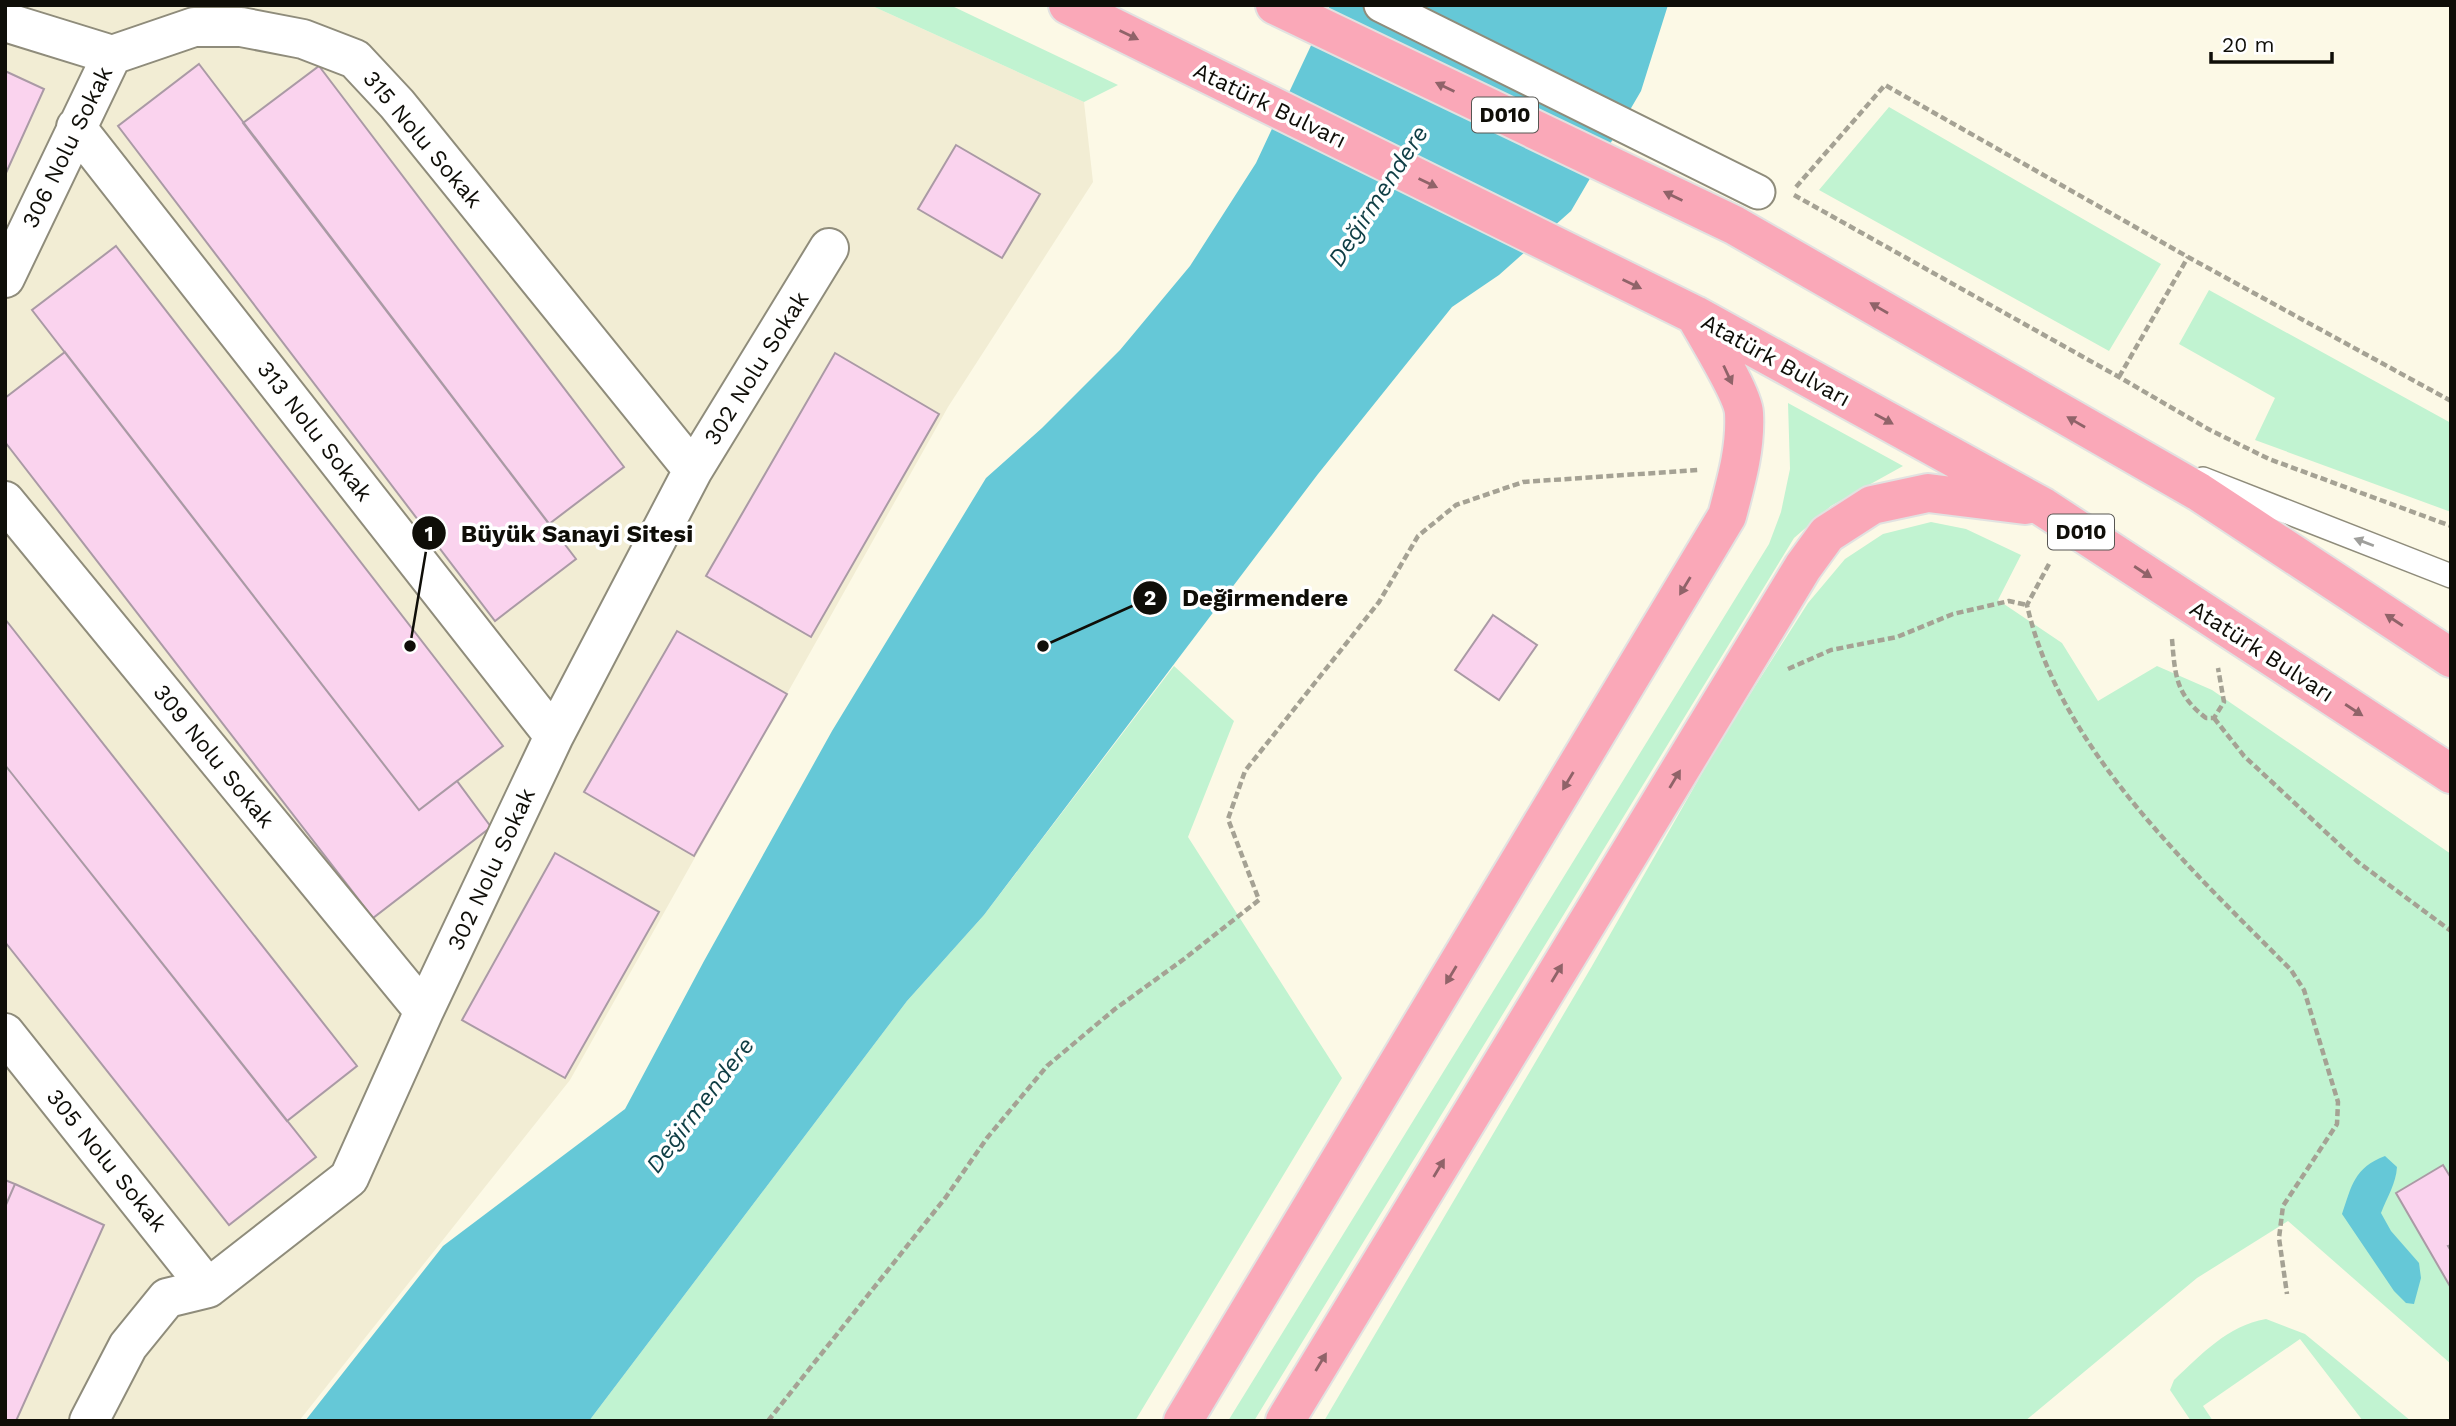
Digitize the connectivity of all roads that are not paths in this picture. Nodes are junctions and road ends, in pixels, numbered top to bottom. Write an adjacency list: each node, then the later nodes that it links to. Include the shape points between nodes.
1 (1068, 5): 10 (highway, Atatürk Bulvarı / D010, one-way to 10)
2 (1275, 5): 11 (highway, D010, one-way to 2, via 1734,225)
3 (1381, 5): 7 (street)
4 (5, 22): 5 (street)
5 (112, 55): 6 (street, 306 Nolu Sokak); 12 (street, 315 Nolu Sokak, via 194,27 241,27 303,39 355,59 397,104)
6 (76, 127): 9 (street, 306 Nolu Sokak); 17 (street, 313 Nolu Sokak)
7 (1758, 192)
8 (829, 248): 12 (street, 302 Nolu Sokak)
9 (5, 278)
10 (1695, 315): 14 (highway, Atatürk Bulvarı / D010, one-way to 14); 23 (highway, one-way to 23, via 1744,411 1741,467 1727,516)
11 (2119, 446): 15 (lane, one-way to 11); 16 (highway, D010, one-way to 11, via 2199,492)
12 (693, 470): 17 (street, 302 Nolu Sokak)
13 (5, 501): 19 (street, 309 Nolu Sokak)
14 (2043, 507): 18 (highway, Atatürk Bulvarı / D010, one-way to 18); 24 (highway, one-way to 14, via 1827,534 1872,505 1928,493)
15 (2451, 576)
16 (2451, 658)
17 (554, 736): 19 (street, 302 Nolu Sokak)
18 (2451, 774)
19 (424, 1011): 21 (street, 302 Nolu Sokak, via 349,1178)
20 (5, 1033): 21 (street, 305 Nolu Sokak)
21 (208, 1287): 22 (street, 302 Nolu Sokak, via 167,1298 128,1346)
22 (89, 1421)
23 (1183, 1421)
24 (1285, 1421)

